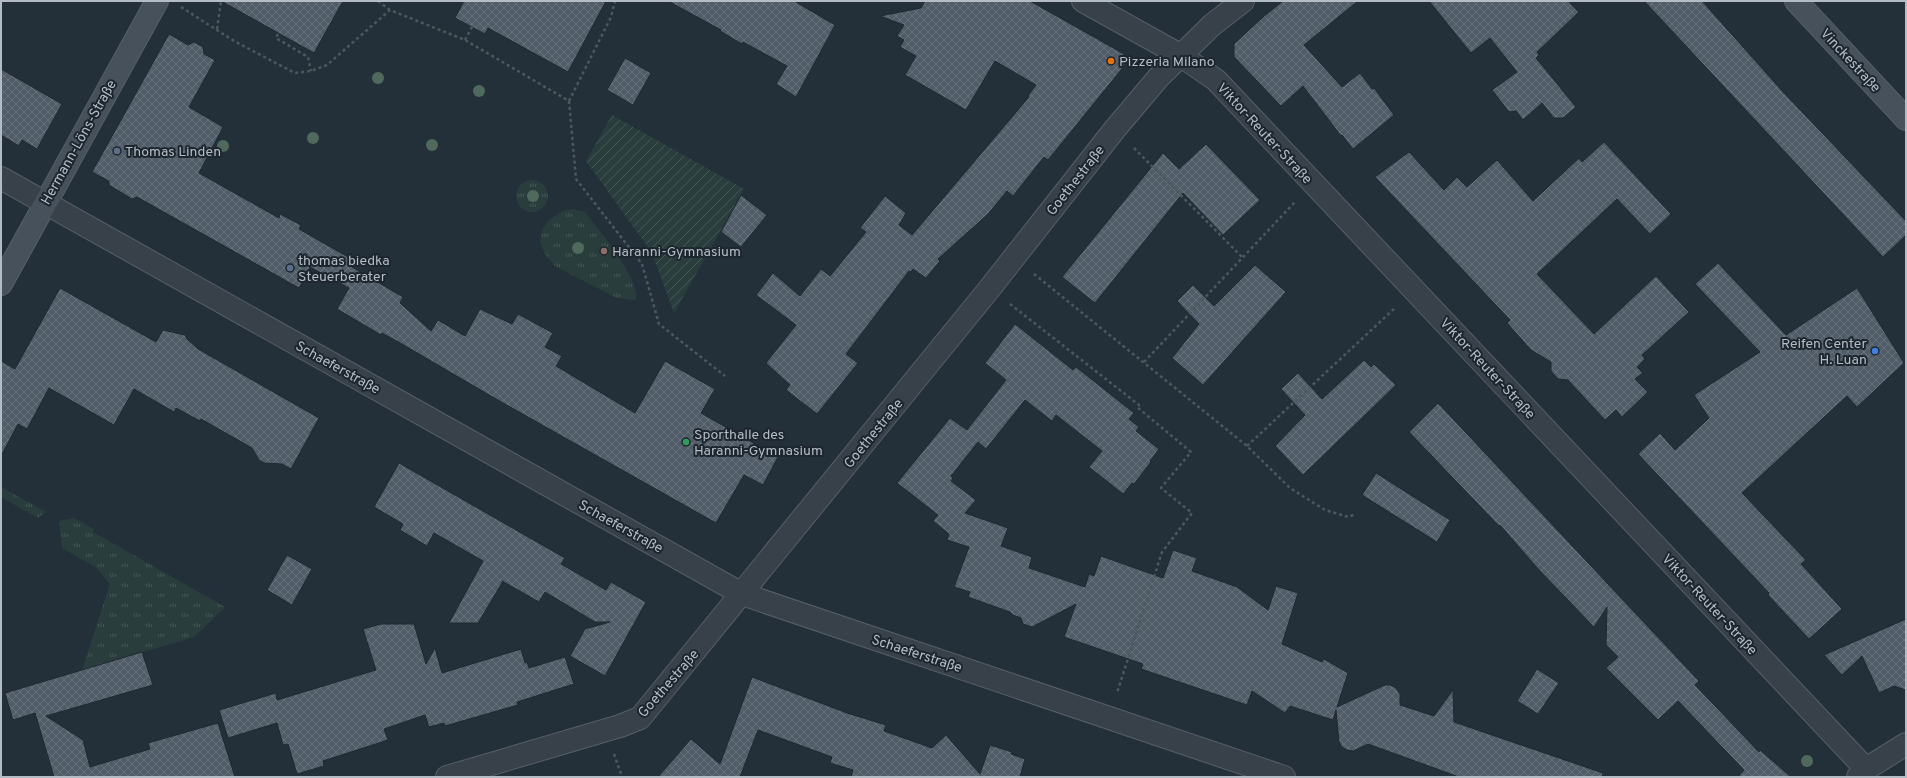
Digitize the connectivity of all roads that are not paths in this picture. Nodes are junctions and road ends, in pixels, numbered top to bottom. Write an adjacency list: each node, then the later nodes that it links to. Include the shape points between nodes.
1 (1083, 1): 5 (street, Viktor-Reuter-Straße)
2 (1243, 1): 5 (street, Goethestraße)
3 (1796, 1): 6 (street, Vinckestraße)
4 (167, 3): 8 (street, Hermann-Löns-Straße)
5 (1180, 55): 10 (street, Goethestraße, via 1115,129); 12 (street, Viktor-Reuter-Straße, via 1216,80 1314,183)
6 (1906, 119)
7 (1, 178): 8 (street, Schaeferstraße)
8 (44, 203): 9 (street, Hermann-Löns-Straße); 10 (street, Schaeferstraße)
9 (1, 284)
10 (742, 594): 13 (street, Goethestraße, via 640,718); 14 (street, Schaeferstraße)
11 (1906, 744): 12 (street)
12 (1862, 773)
13 (447, 777)
14 (1284, 777)

